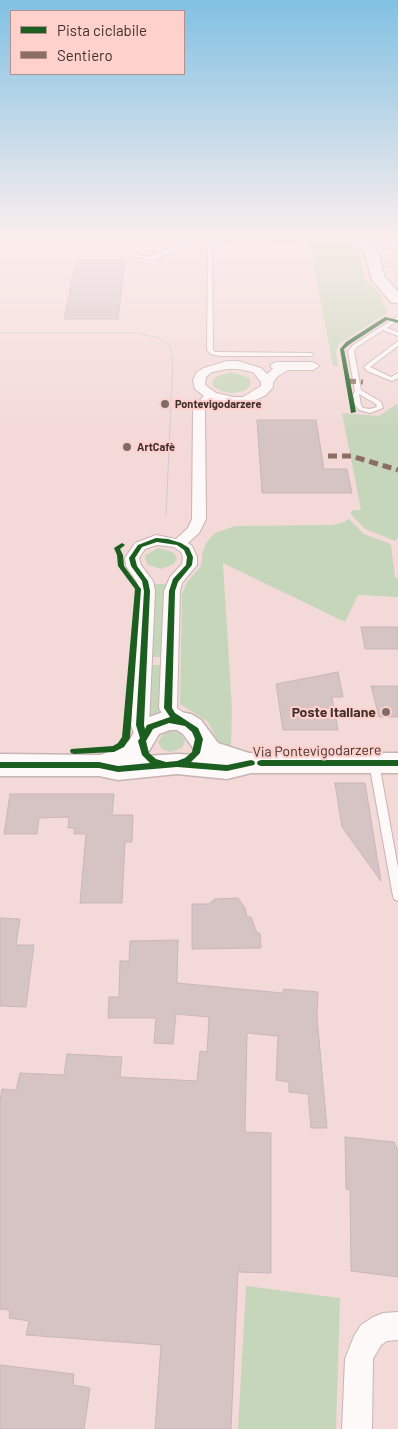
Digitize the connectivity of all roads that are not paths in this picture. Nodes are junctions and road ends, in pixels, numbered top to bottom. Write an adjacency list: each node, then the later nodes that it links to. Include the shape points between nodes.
1 (210, 301): 6 (lane, via 210,350 213,353)
2 (398, 318): 3 (lane)
3 (382, 328): 4 (lane); 11 (lane, via 351,351)
4 (398, 334)
5 (398, 343): 9 (lane, via 367,367 392,379)
6 (312, 360): 8 (street)
7 (248, 366): 8 (street); 10 (street); 12 (street, via 216,366 201,375 199,386)
8 (286, 366): 10 (street, via 278,369)
9 (398, 375)
10 (267, 381): 12 (street, via 262,392 245,400)
11 (358, 391)
12 (212, 396): 13 (street, via 199,407 199,519 194,530)
13 (179, 544): 14 (street, via 190,557); 15 (street, via 156,540 140,546 132,562)
14 (183, 572): 15 (street, via 159,578); 16 (street, via 175,580 172,591 168,704 172,715)
15 (141, 573): 17 (street, via 147,591)
16 (191, 730): 17 (main road, Via Pontevigodarzere, via 168,720 155,723); 18 (main road, Via Pontevigodarzere, via 216,754); 21 (main road, Via Pontevigodarzere, via 196,753 188,760)
17 (142, 739): 20 (main road, Via Pontevigodarzere, via 131,754); 21 (main road, Via Pontevigodarzere, via 146,755 154,762)
18 (252, 763): 19 (main road, Via Pontevigodarzere); 21 (main road, Via Pontevigodarzere, via 227,768)
19 (386, 763): 23 (lane)
20 (99, 765): 21 (main road, Via Pontevigodarzere, via 118,769); 22 (main road, Via Pontevigodarzere)
21 (171, 765)
22 (1, 769)
23 (398, 896)
24 (398, 1326): 25 (street, via 383,1327 371,1335 364,1346 359,1359)
25 (358, 1429)

